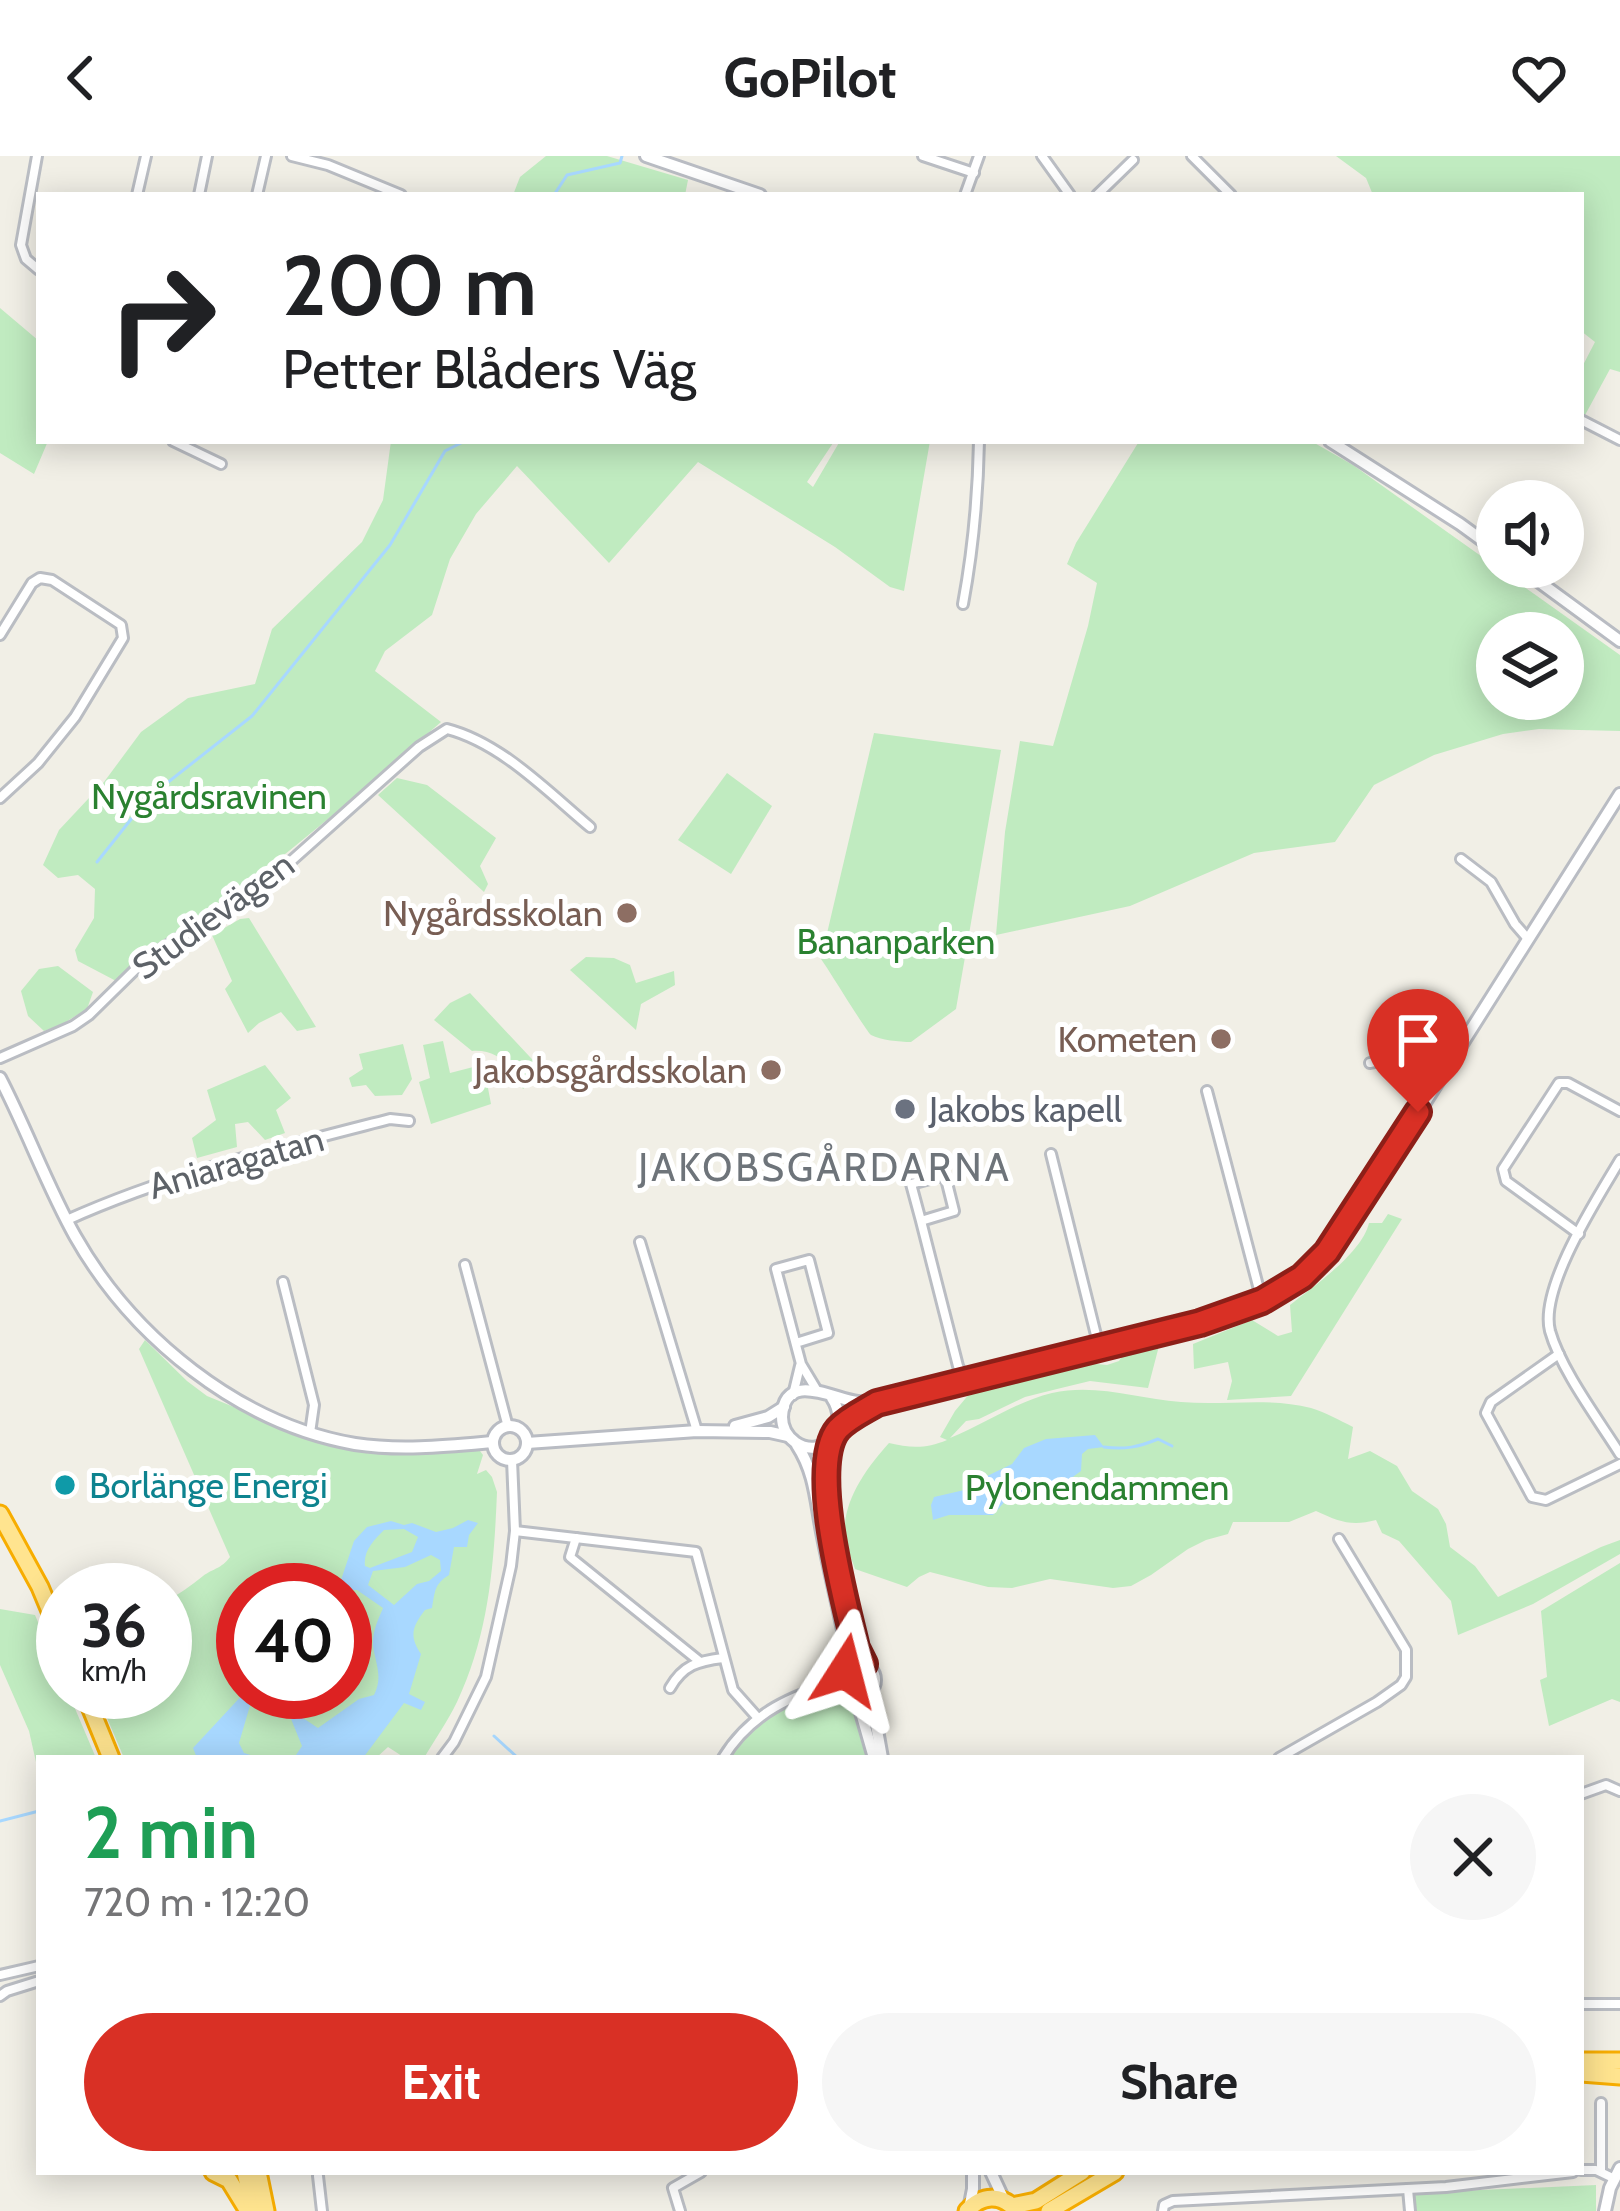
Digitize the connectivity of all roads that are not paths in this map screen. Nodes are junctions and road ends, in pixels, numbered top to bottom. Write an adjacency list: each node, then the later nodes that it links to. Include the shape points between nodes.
1 (37, 156): 22 (street, via 21,245)
2 (146, 156): 13 (street)
3 (207, 156): 14 (street)
4 (266, 156): 15 (street)
5 (292, 156): 16 (street)
6 (646, 156): 17 (street)
7 (923, 156): 12 (street)
8 (979, 156): 12 (street)
9 (1042, 156): 19 (street)
10 (1192, 156): 21 (street)
11 (1133, 160): 20 (street)
12 (974, 173): 18 (street)
13 (138, 192)
14 (201, 192)
15 (258, 192)
16 (394, 192)
17 (752, 192)
18 (966, 192)
19 (1068, 192)
20 (1100, 192)
21 (1228, 192)
22 (36, 267)
23 (1584, 422): 24 (street)
24 (1620, 440)
25 (179, 444): 28 (street)
26 (980, 444): 31 (street)
27 (1335, 444): 29 (street)
28 (221, 464)
29 (1476, 536)
30 (1548, 588): 33 (street)
31 (964, 604)
32 (0, 635): 35 (street, via 40,578 124,632 74,717)
33 (1620, 641)
34 (1620, 794): 38 (street)
35 (0, 798)
36 (590, 827): 39 (street, Studievägen, via 473,735 447,729 262,887 147,958 89,1015)
37 (1461, 859): 38 (street, via 1491,882)
38 (1528, 939): 41 (street)
39 (0, 1058)
40 (1370, 1064): 41 (street, via 1409,1057)
41 (1443, 1072): 54 (street, via 1327,1252)
42 (0, 1078): 48 (street)
43 (1207, 1090): 54 (street)
44 (1620, 1111): 50 (street, via 1558,1083 1503,1169 1506,1180)
45 (409, 1120): 48 (street, Aniaragatan, via 251,1156)
46 (1051, 1154): 56 (street)
47 (1620, 1160): 50 (street)
48 (67, 1220): 68 (street, via 142,1328 211,1384)
49 (921, 1221): 49 (street, via 910,1184 945,1175 955,1211); 59 (street)
50 (1579, 1234): 57 (street, via 1549,1297)
51 (640, 1242): 65 (street)
52 (465, 1265): 64 (street)
53 (283, 1282): 68 (street, via 314,1405)
54 (1262, 1301): 56 (street)
55 (796, 1342): 55 (street, via 776,1269 809,1260 828,1333); 58 (street)
56 (1100, 1347): 59 (street)
57 (1558, 1354): 72 (street); 74 (street, via 1486,1413 1532,1497 1546,1500)
58 (801, 1364): 60 (street); 62 (street)
59 (966, 1383): 63 (street)
60 (816, 1389): 61 (street); 62 (street)
61 (832, 1398): 63 (street); 67 (street, via 840,1412)
62 (789, 1400): 66 (street, via 768,1418); 69 (street, via 782,1421)
63 (877, 1403): 67 (street)
64 (508, 1427): 70 (street); 71 (street)
65 (698, 1430): 66 (street); 71 (street)
66 (720, 1430): 69 (street)
67 (836, 1432): 69 (street, via 812,1447); 84 (street, via 827,1504)
68 (310, 1433): 70 (street, via 400,1449)
69 (792, 1439): 85 (street, via 814,1484)
70 (493, 1442): 73 (street, via 499,1456)
71 (526, 1443): 73 (street)
72 (1620, 1454)
73 (512, 1460): 76 (street)
74 (1620, 1464)
75 (0, 1514): 80 (highway)
76 (514, 1532): 78 (street); 92 (street, via 486,1677)
77 (0, 1534): 80 (highway)
78 (576, 1538): 82 (street, via 696,1552); 83 (street, via 570,1557)
79 (1340, 1539): 96 (street, via 1406,1650 1406,1677)
80 (27, 1564): 81 (highway)
81 (36, 1584)
82 (724, 1658): 83 (street); 89 (street, via 733,1690)
83 (699, 1661): 86 (street)
84 (864, 1664): 85 (street); 87 (street, via 874,1676)
85 (846, 1674): 88 (street, via 847,1691); 89 (street)
86 (670, 1688)
87 (870, 1691): 88 (street); 95 (street)
88 (856, 1696): 94 (street)
89 (757, 1717): 93 (street)
90 (95, 1719): 91 (highway)
91 (110, 1755)
92 (444, 1755)
93 (725, 1755)
94 (877, 1755)
95 (878, 1755)
96 (1284, 1755)
97 (1620, 1791): 98 (street, via 1606,1785)
98 (1584, 1793)
99 (36, 1967): 100 (street)
100 (0, 1976)
101 (36, 1982): 102 (street)
102 (0, 1996)
103 (1584, 2004): 104 (street)
104 (1620, 2004)
105 (1584, 2061): 106 (highway)
106 (1620, 2061)
107 (1584, 2073): 108 (highway)
108 (1620, 2076)
109 (1601, 2103): 111 (street)
110 (1584, 2171): 111 (street)
111 (1601, 2171): 112 (street)
112 (1617, 2174): 133 (street)
113 (219, 2175): 126 (highway)
114 (245, 2175): 126 (highway)
115 (259, 2175): 127 (highway)
116 (696, 2175): 129 (street, via 673,2188)
117 (974, 2175): 125 (street)
118 (993, 2175): 124 (street)
119 (1077, 2175): 124 (highway, via 1036,2201)
120 (1110, 2175): 130 (highway)
121 (1539, 2175): 123 (street)
122 (318, 2176): 128 (street)
123 (1408, 2189): 131 (street, via 1192,2199); 132 (street)
124 (1010, 2206): 125 (highway, via 985,2199)
125 (968, 2210)
126 (251, 2211)
127 (266, 2211)
128 (322, 2211)
129 (680, 2211)
130 (1049, 2211)
131 (1163, 2211)
132 (1410, 2211)
133 (1605, 2211)

